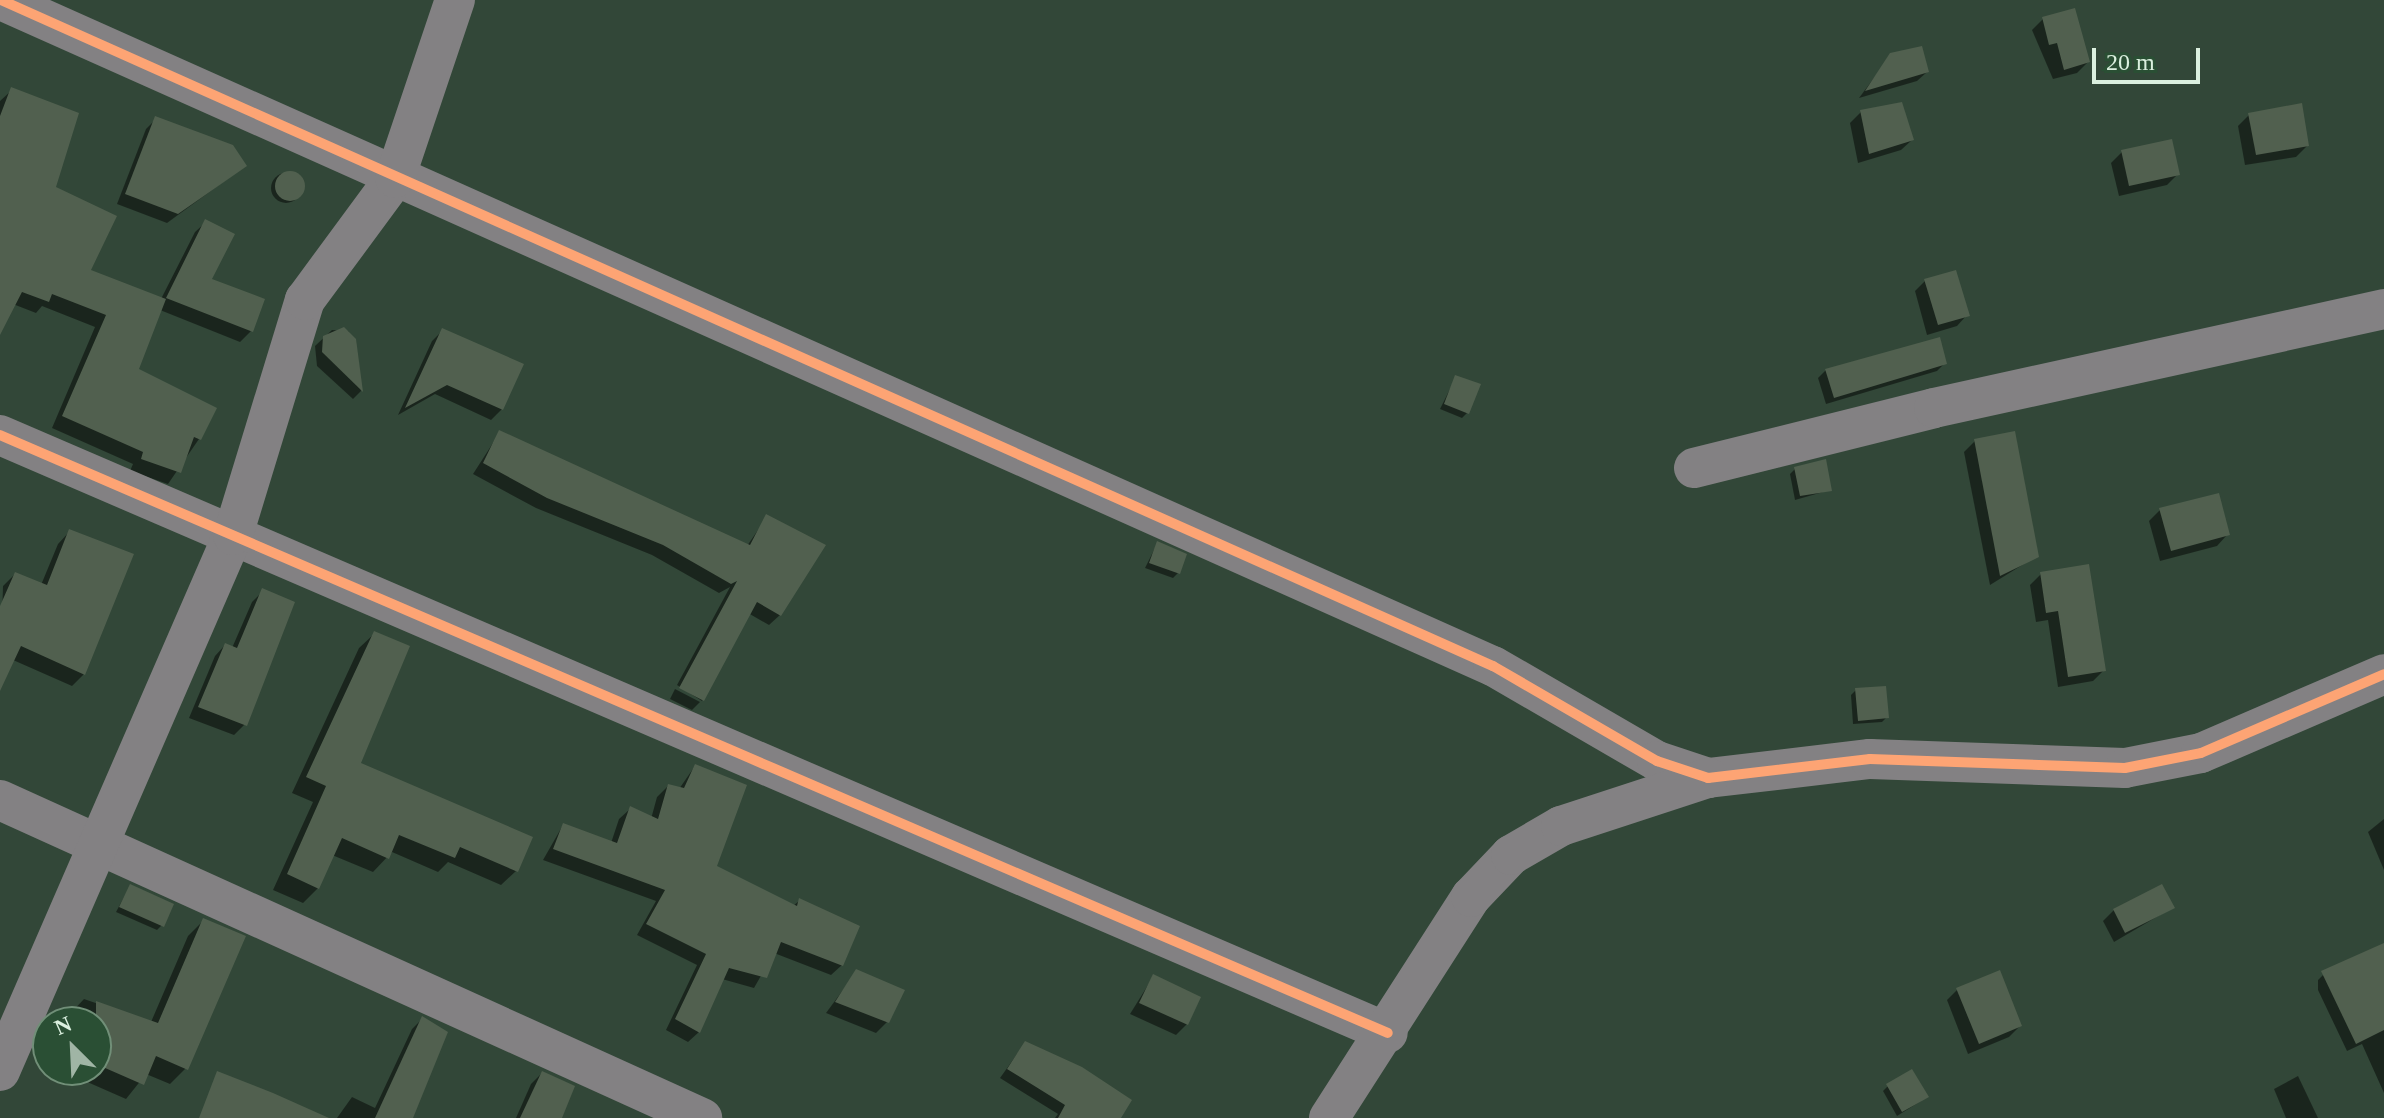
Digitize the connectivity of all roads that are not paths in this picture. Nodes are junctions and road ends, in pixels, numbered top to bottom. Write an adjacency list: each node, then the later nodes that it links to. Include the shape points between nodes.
1 (1, 0): 3 (street)
2 (455, 0): 3 (street)
3 (395, 178): 7 (street, via 305,300); 9 (street, via 1493,666 1657,761)
4 (2384, 309): 6 (street, via 1934,408)
5 (0, 435): 7 (street)
6 (1694, 468)
7 (233, 535): 11 (street); 12 (street)
8 (2384, 674): 9 (street, via 2201,753 2125,768 1870,759)
9 (1708, 778): 12 (street, via 1561,826 1511,855 1471,897)
10 (0, 800): 11 (street)
11 (101, 844): 13 (street); 14 (street, via 601,1077)
12 (1388, 1033): 15 (street)
13 (0, 1071)
14 (702, 1118)
15 (1329, 1118)

